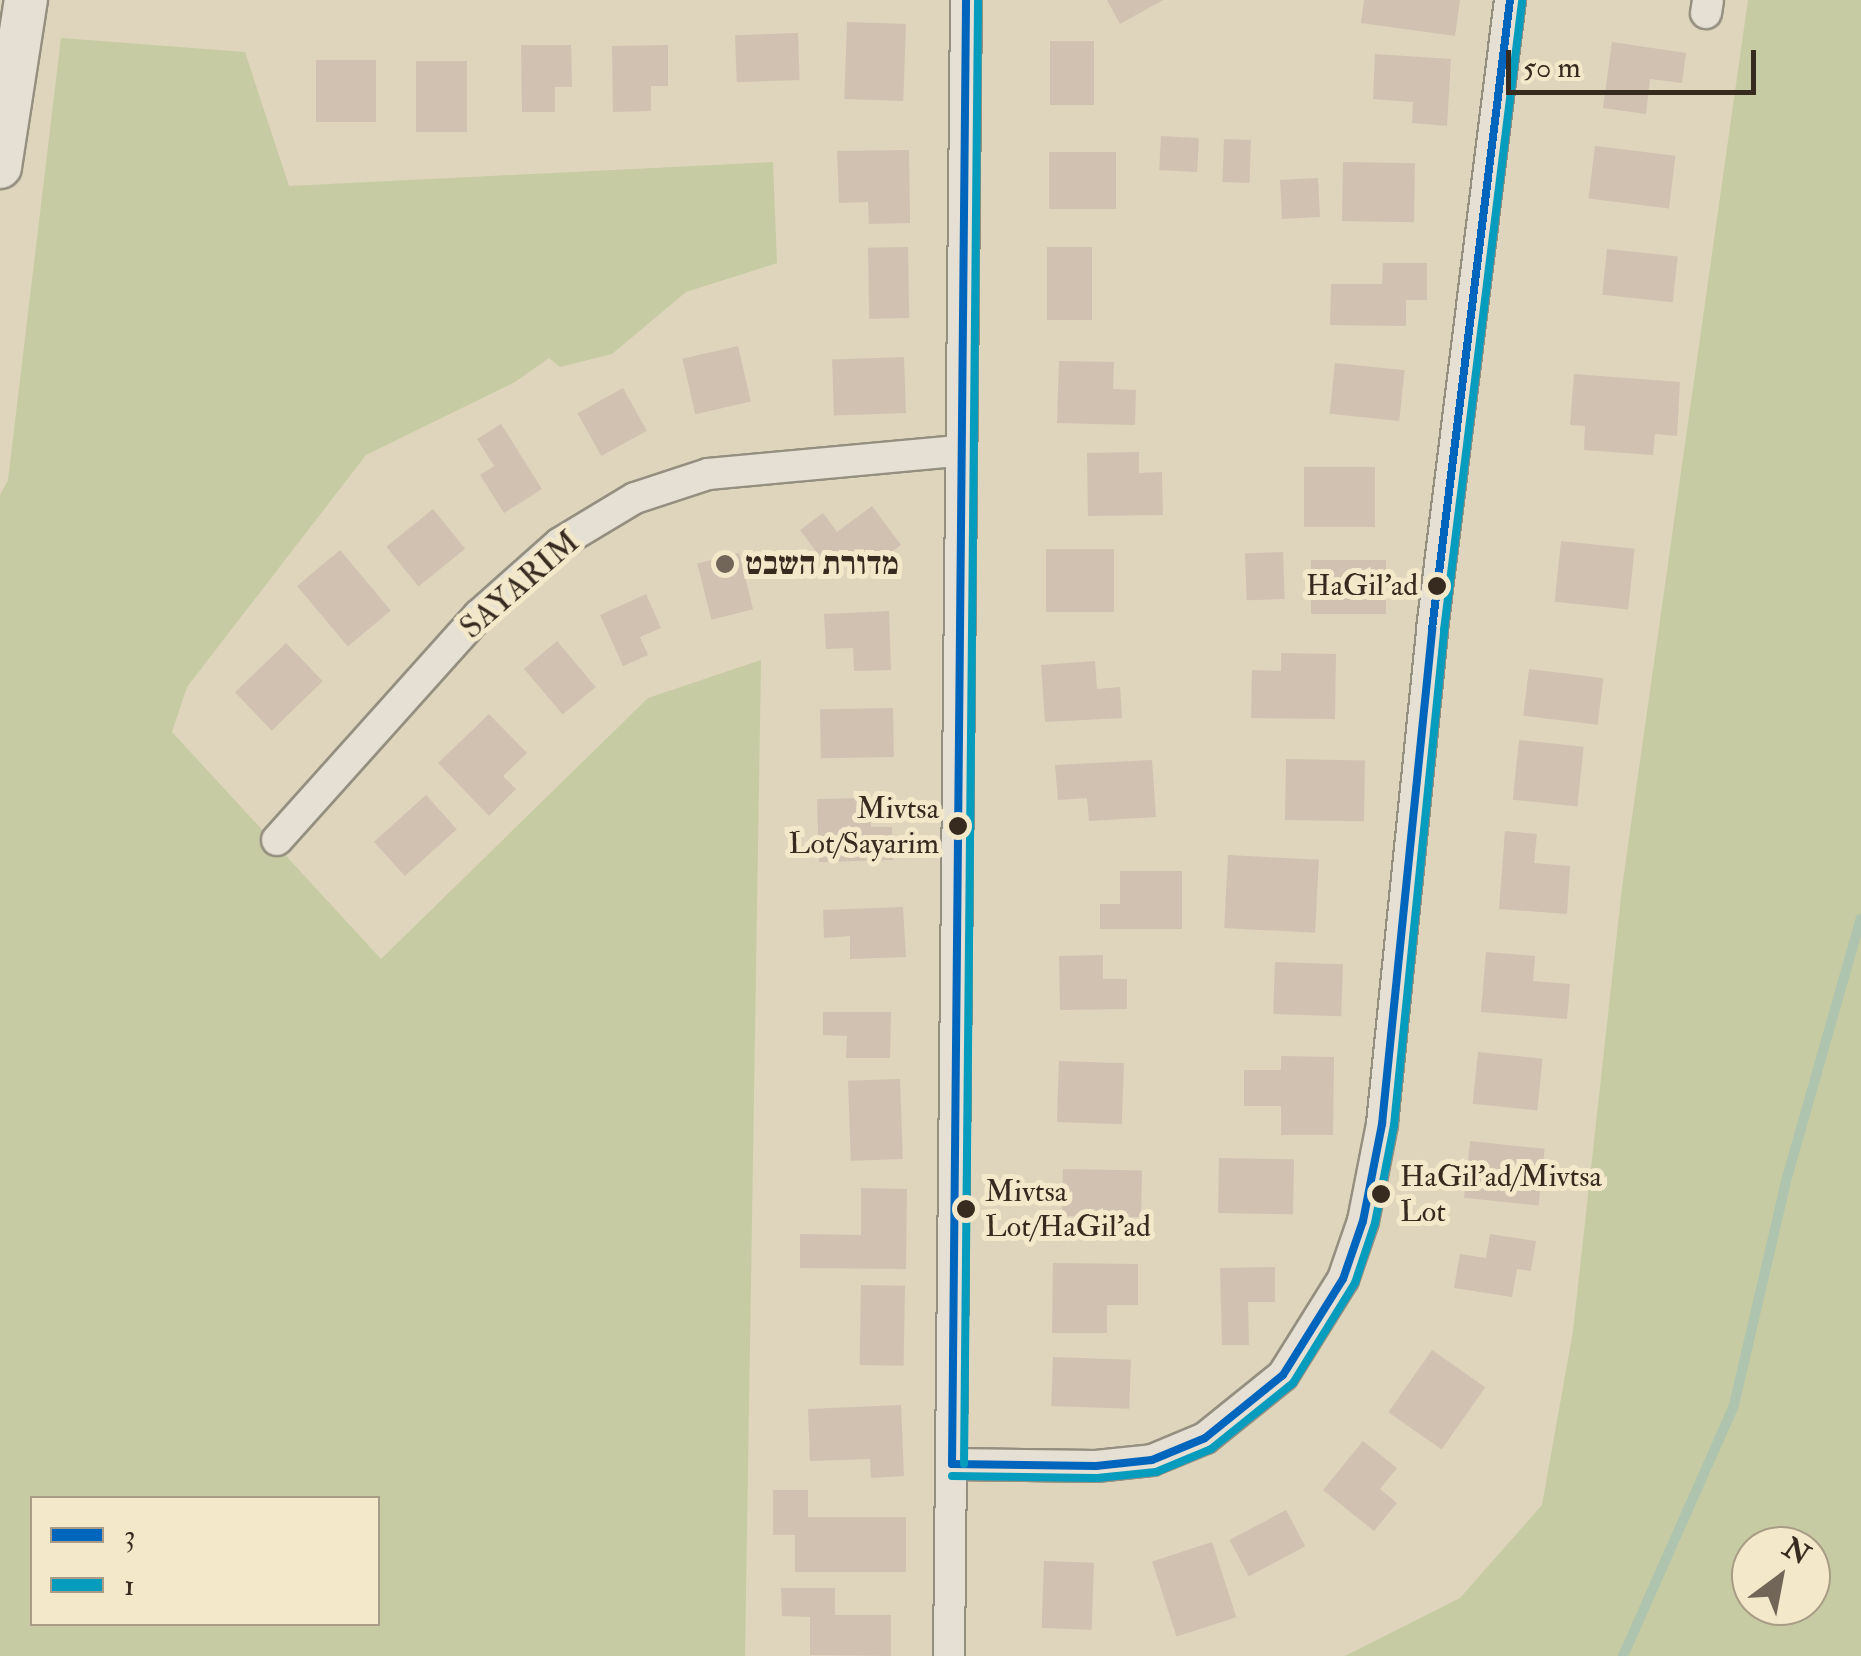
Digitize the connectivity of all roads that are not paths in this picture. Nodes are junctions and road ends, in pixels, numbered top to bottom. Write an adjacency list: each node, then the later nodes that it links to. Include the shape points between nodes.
1 (26, 0): 4 (street)
2 (966, 0): 5 (street)
3 (1510, 0): 7 (street, via 1432,629 1382,1124 1363,1221 1343,1279 1283,1375 1205,1438 1152,1460 1096,1466)
4 (0, 166)
5 (958, 451): 6 (street, SAYARIM, via 708,474 635,498 560,544 479,616); 7 (street)
6 (277, 840)
7 (952, 1464): 8 (street)
8 (950, 1656)

